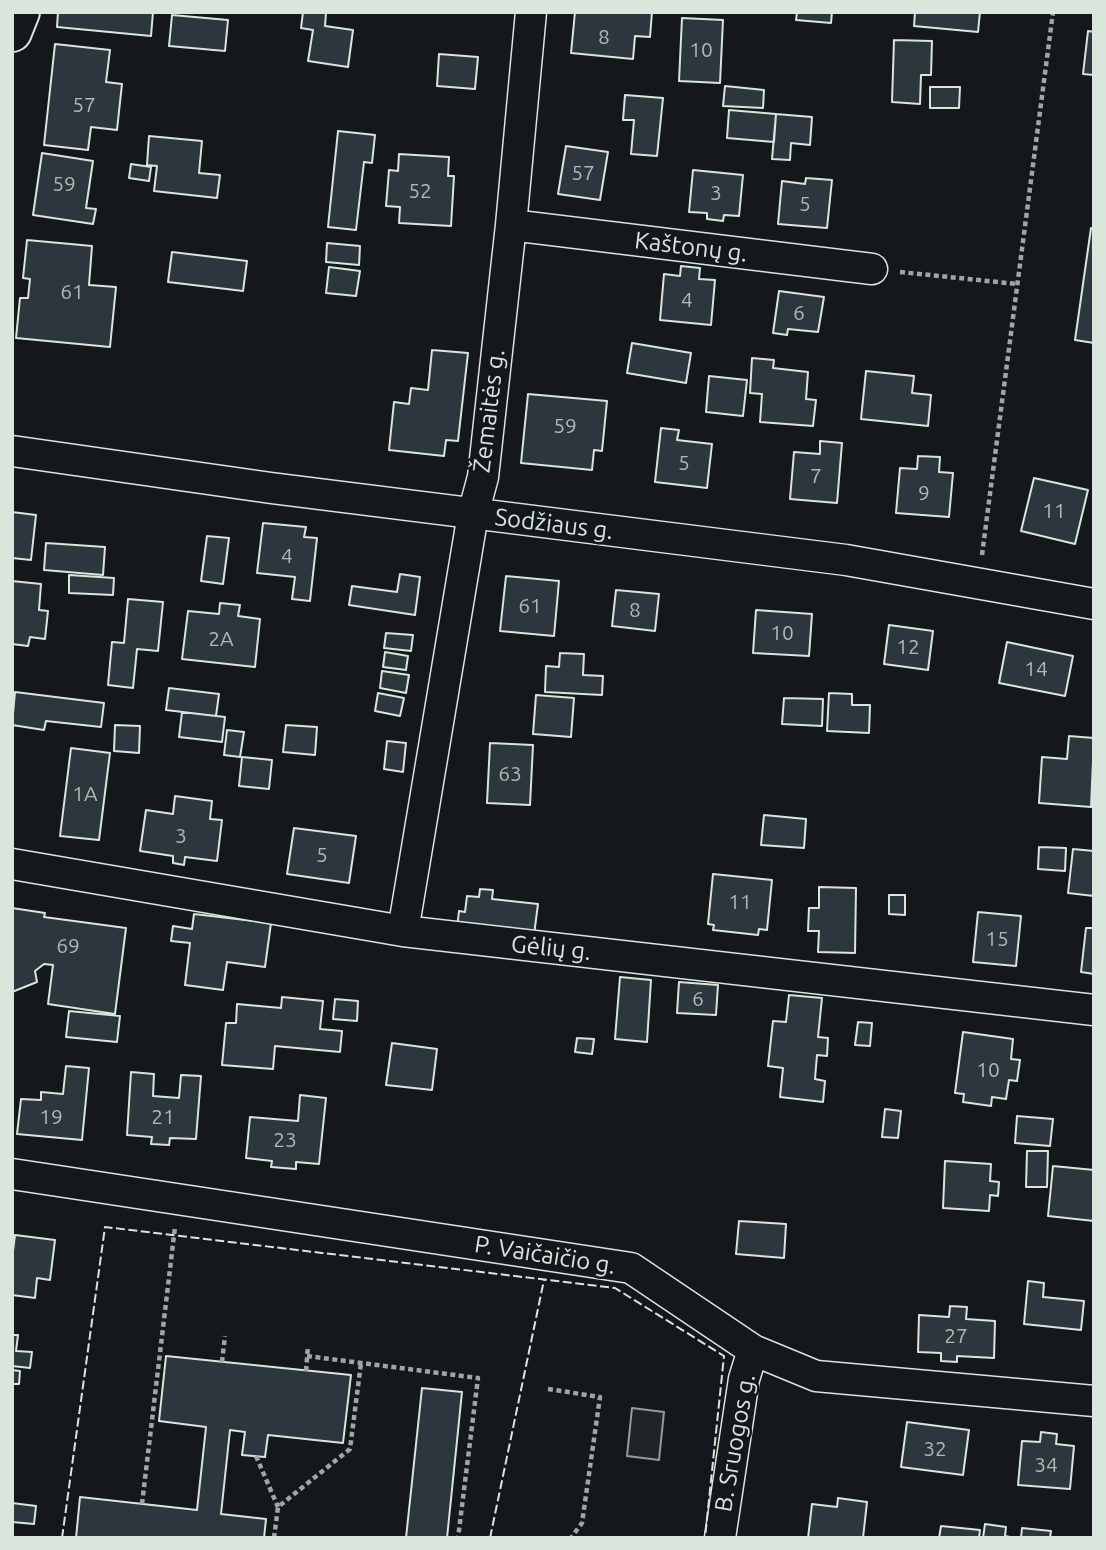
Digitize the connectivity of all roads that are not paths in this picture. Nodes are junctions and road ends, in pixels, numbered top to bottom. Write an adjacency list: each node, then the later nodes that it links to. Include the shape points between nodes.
1 (20, 12): 3 (main road)
2 (531, 12): 4 (street, Žemaitės g.)
3 (12, 32)
4 (510, 225): 5 (street, Kaštonų g.); 7 (street, Žemaitės g., via 482,477)
5 (872, 269)
6 (12, 451): 7 (street, Sodžiaus g.)
7 (473, 514): 8 (street, Sodžiaus g., via 846,560); 10 (street, Žemaitės g.)
8 (1094, 604)
9 (12, 864): 10 (street, Gėlių g.)
10 (403, 931): 11 (street, Gėlių g.)
11 (1094, 1010)
12 (12, 1174): 13 (street, P. Vaičaičio g., via 631,1268)
13 (753, 1350): 14 (street, P. Vaičaičio g., via 816,1376); 15 (street, B. Sruogos g., via 744,1379)
14 (1094, 1401)
15 (720, 1538)

